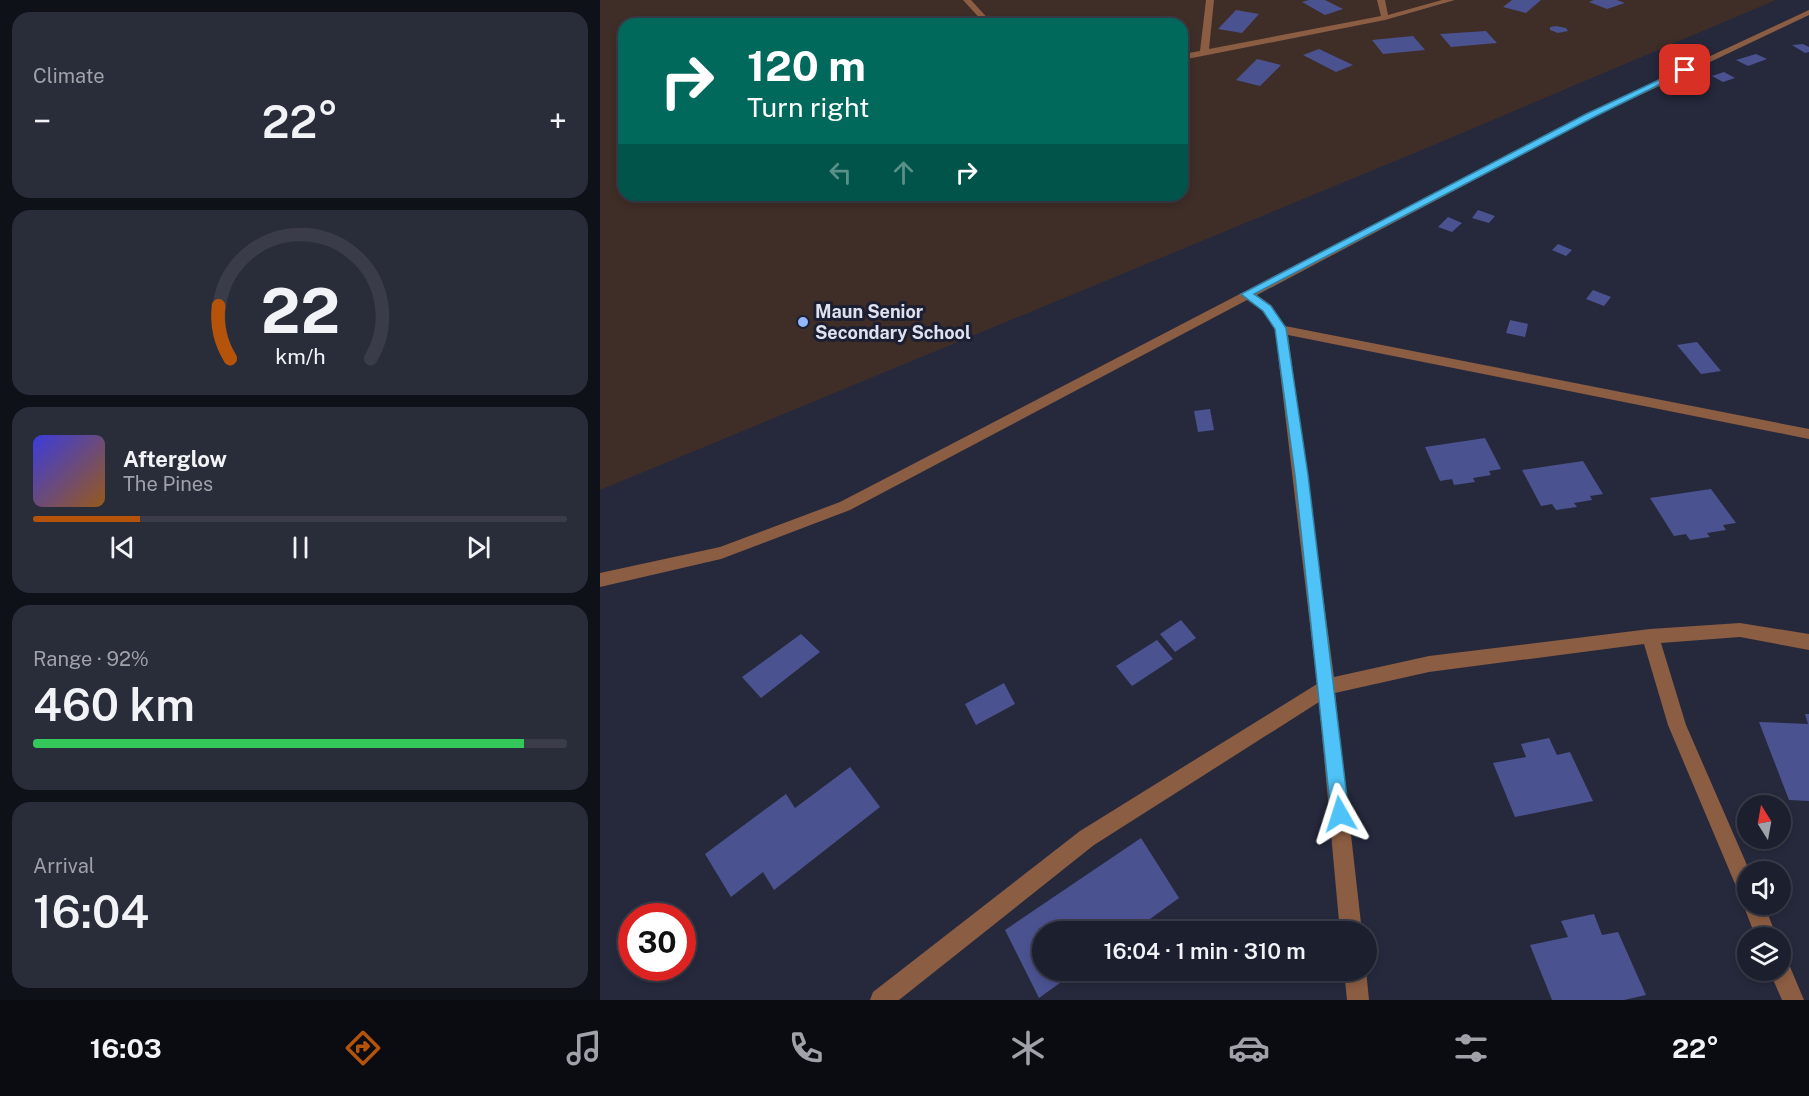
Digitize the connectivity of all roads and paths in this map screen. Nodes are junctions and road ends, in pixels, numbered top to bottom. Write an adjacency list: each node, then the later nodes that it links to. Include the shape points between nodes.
1 (967, 0): 6 (street)
2 (1210, 0): 8 (street)
3 (1381, 0): 7 (street)
4 (1450, 0): 7 (street)
5 (1809, 12): 10 (street, via 1589,116)
6 (984, 18)
7 (1385, 18): 8 (street)
8 (1204, 53): 9 (street)
9 (1188, 56)
10 (1246, 294): 11 (street, via 1267,308); 13 (street, via 845,506 722,553)
11 (1281, 328): 12 (street); 16 (street)
12 (1809, 434)
13 (600, 580)
14 (1650, 636): 15 (street, via 1740,630); 16 (street, via 1428,664); 17 (street, via 1677,725)
15 (1809, 642)
16 (1327, 687): 18 (street); 21 (street, via 1087,838)
17 (1737, 865)
18 (1350, 921)
19 (1356, 981): 22 (street)
20 (1785, 981): 23 (street)
21 (881, 1000)
22 (1358, 1000)
23 (1793, 1000)

